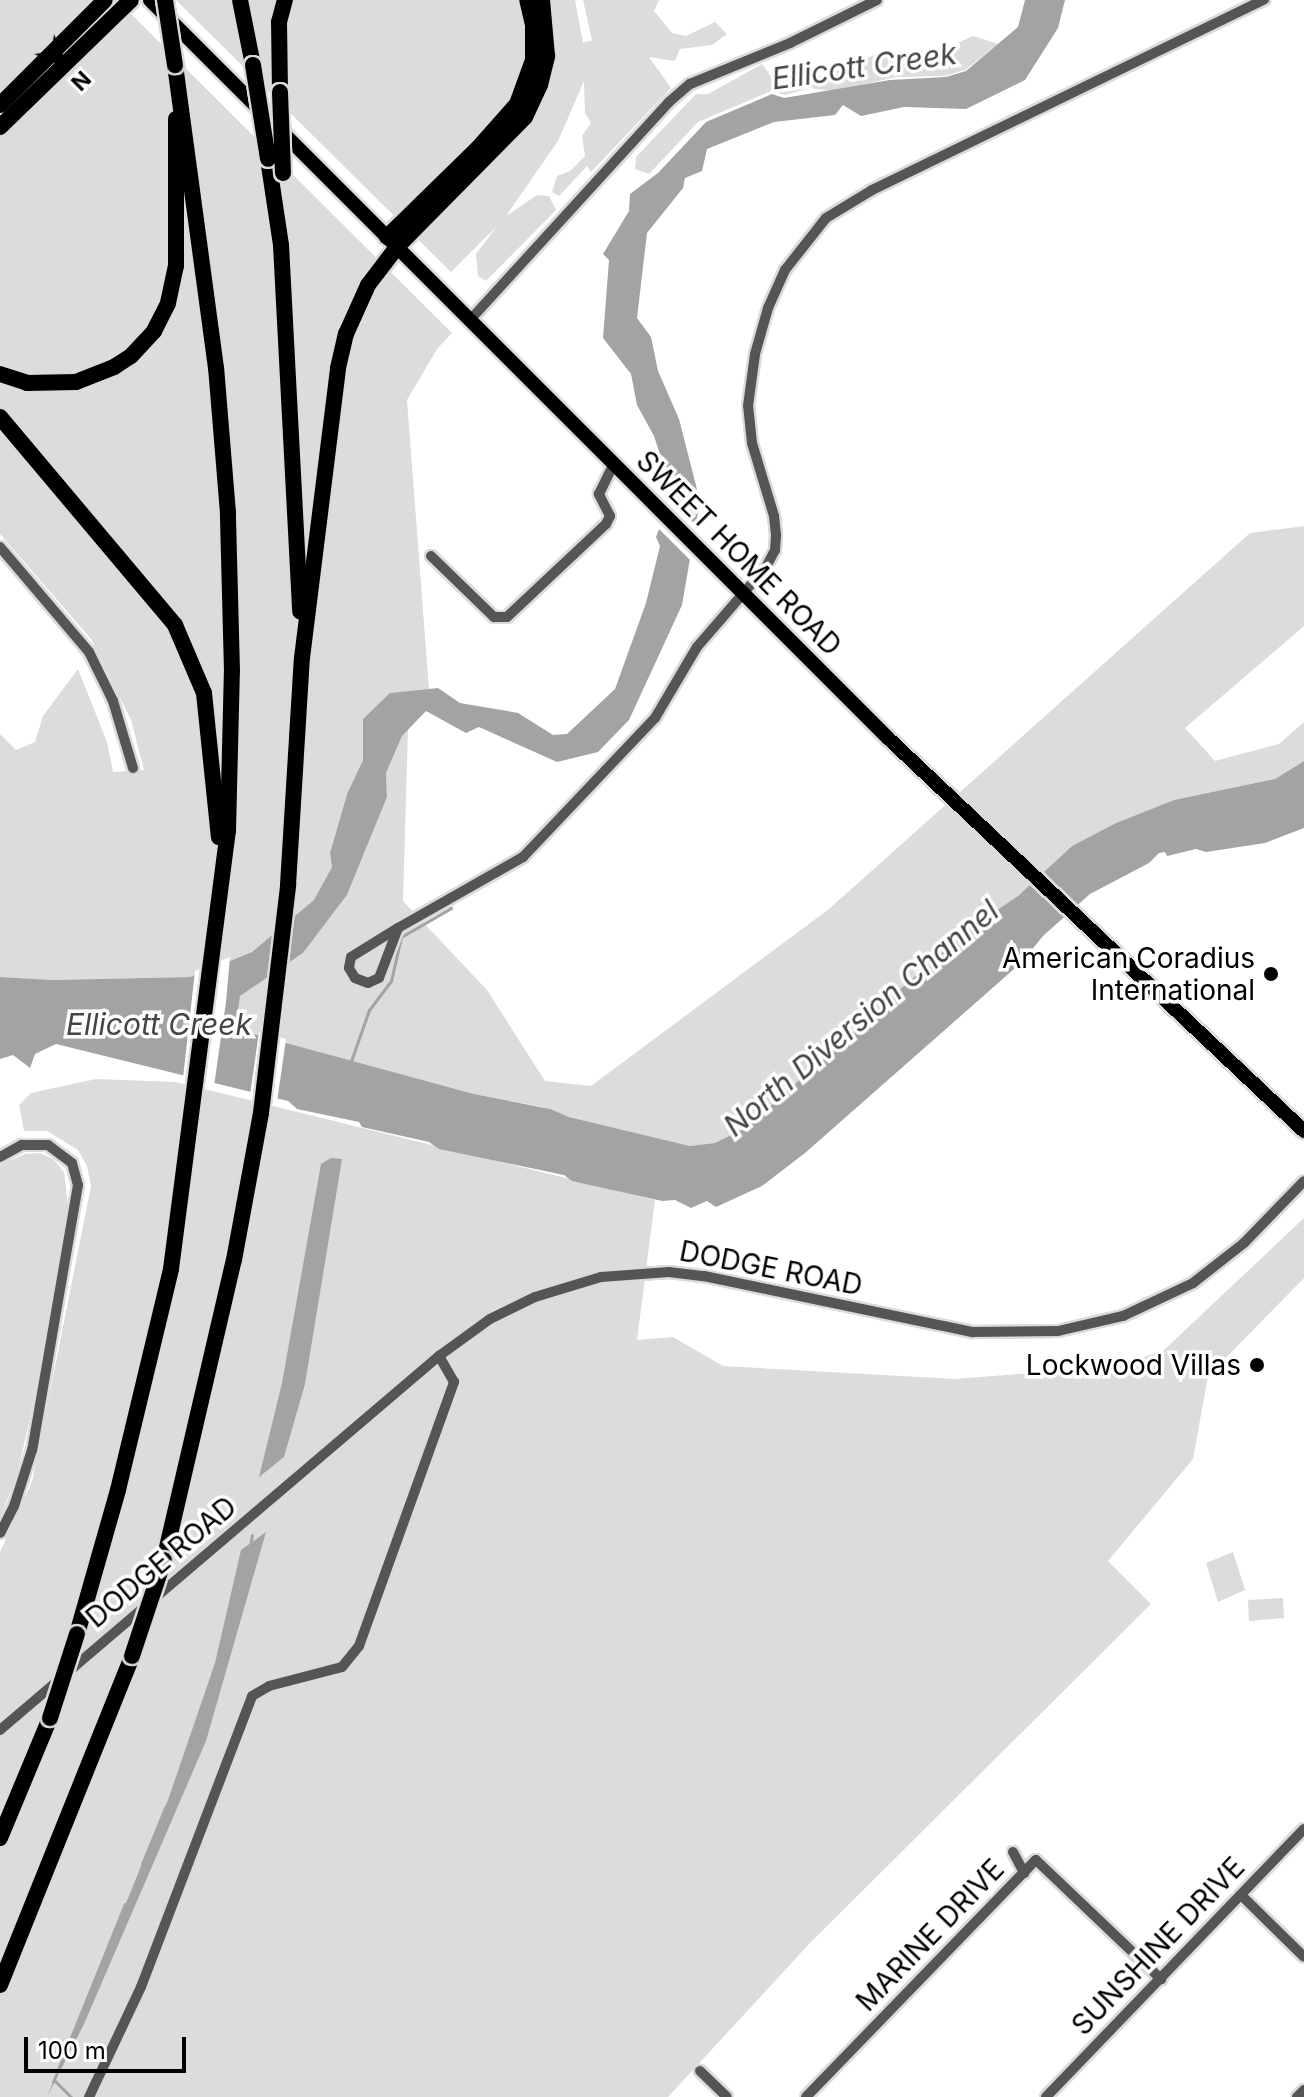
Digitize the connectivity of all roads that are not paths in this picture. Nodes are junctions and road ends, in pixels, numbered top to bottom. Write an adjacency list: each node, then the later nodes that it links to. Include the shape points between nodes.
1 (105, 0): 12 (highway)
2 (131, 0): 13 (highway)
3 (150, 0): 14 (main road, SWEET HOME ROAD)
4 (165, 0): 11 (highway, bridge)
5 (240, 0): 15 (highway, bridge)
6 (285, 0): 15 (highway, bridge, via 279,22)
7 (527, 0): 14 (highway, via 533,60 517,104)
8 (542, 0): 14 (highway, via 547,56 525,117)
9 (877, 0): 16 (street, via 690,84)
10 (1264, 0): 22 (street, via 872,190 826,218 804,242 768,308 755,354 748,406 752,443 776,535 766,567)
11 (175, 65): 17 (highway, via 177,256 162,317 131,356 93,376 45,384); 25 (highway, via 216,368 228,513 232,671)
12 (0, 105)
13 (0, 127)
14 (392, 242): 16 (main road, SWEET HOME ROAD); 23 (highway, via 357,305 340,356)
15 (281, 245): 23 (highway)
16 (470, 320): 19 (main road, SWEET HOME ROAD)
17 (0, 374)
18 (0, 417): 25 (highway, via 153,595 192,657 212,746)
19 (613, 465): 21 (street, via 599,494 610,516 606,524 507,617 494,617); 22 (main road, SWEET HOME ROAD)
20 (0, 547): 24 (street, via 89,652 113,701)
21 (431, 556)
22 (743, 594): 26 (street, via 697,647 655,718 523,857); 27 (main road, SWEET HOME ROAD)
23 (302, 658): 40 (highway, bridge, via 276,1004 234,1260 164,1560 132,1656)
24 (133, 768)
25 (222, 879): 34 (highway, bridge, via 171,1269 77,1634 50,1718)
26 (398, 928): 26 (street, via 351,957 349,968 355,978 368,983 379,978)
27 (1304, 1131)
28 (0, 1157): 31 (street, via 27,1144 53,1147 72,1163 78,1194 32,1450)
29 (1304, 1181): 30 (street, DODGE ROAD, via 1244,1243 1193,1283 1123,1316 1075,1329 973,1332 704,1276 639,1272 601,1277 535,1297 490,1319)
30 (439, 1356): 32 (street, DODGE ROAD); 43 (street, via 454,1382 359,1646 342,1667 269,1686 252,1696 146,1973)
31 (0, 1533)
32 (0, 1730)
33 (1304, 1829): 37 (street, SUNSHINE DRIVE)
34 (0, 1838)
35 (1013, 1852): 36 (street)
36 (1024, 1873): 39 (street, MARINE DRIVE, via 1036,1860); 45 (street, MARINE DRIVE)
37 (1241, 1895): 38 (street); 39 (street, SUNSHINE DRIVE)
38 (1304, 1957)
39 (1161, 1979): 46 (street, SUNSHINE DRIVE)
40 (0, 1985)
41 (700, 2071): 44 (street)
42 (1304, 2090): 47 (street)
43 (89, 2097)
44 (727, 2097)
45 (806, 2097)
46 (1046, 2097)
47 (1297, 2097)

